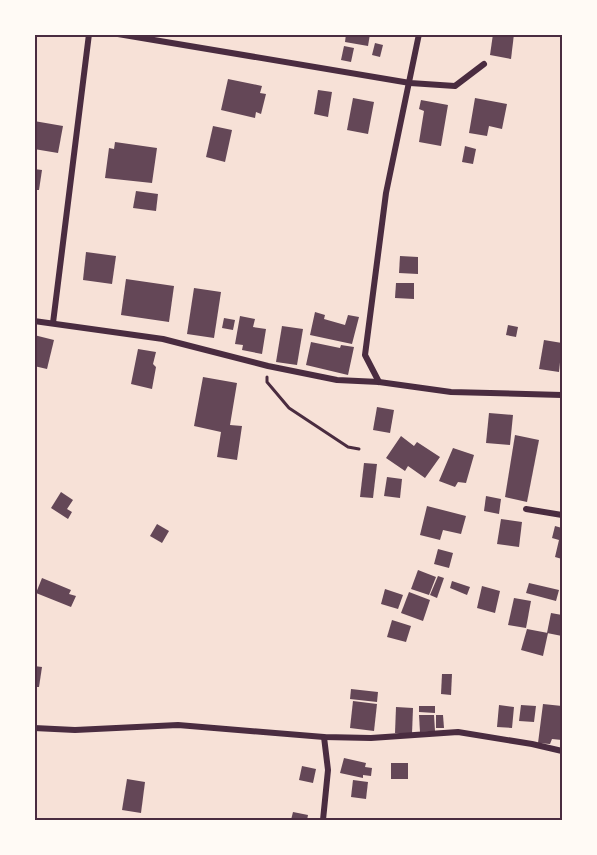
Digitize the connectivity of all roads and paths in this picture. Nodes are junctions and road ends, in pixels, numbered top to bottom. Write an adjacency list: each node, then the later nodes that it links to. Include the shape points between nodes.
1 (89, 34): 7 (street)
2 (118, 34): 5 (street)
3 (419, 34): 5 (street)
4 (484, 64): 5 (street, via 455,86)
5 (410, 83): 9 (street, via 386,193 365,355)
6 (34, 321): 7 (street)
7 (53, 323): 8 (street, via 163,339)
8 (268, 366): 9 (street, via 337,380); 11 (path, via 267,382 289,408 348,447)
9 (379, 382): 10 (street, via 451,392)
10 (562, 395)
11 (359, 449)
12 (526, 509): 13 (street)
13 (562, 515)
14 (34, 728): 15 (street, via 178,725)
15 (324, 737): 16 (street, via 458,732); 17 (street, via 328,770)
16 (562, 751)
17 (323, 820)

